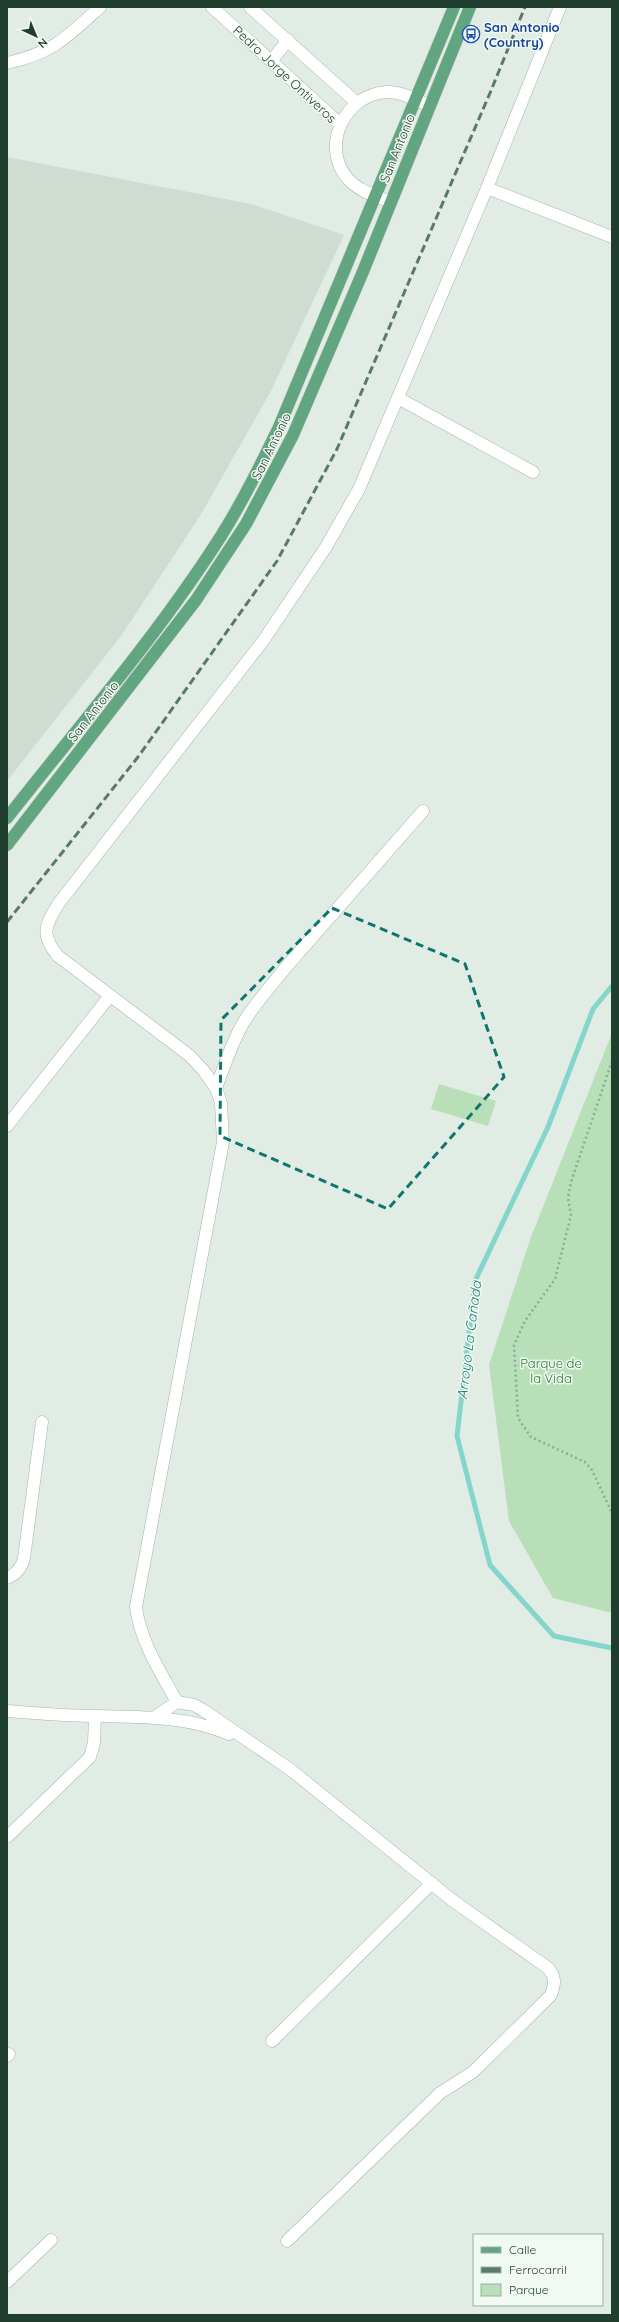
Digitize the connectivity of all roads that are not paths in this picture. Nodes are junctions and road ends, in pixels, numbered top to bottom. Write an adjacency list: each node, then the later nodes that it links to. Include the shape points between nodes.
1 (100, 7): 9 (street, via 65,39 47,51)
2 (212, 7): 8 (street, Pedro Jorge Ontiveros)
3 (250, 7): 7 (street, Pedro Jorge Ontiveros)
4 (454, 7): 10 (main road, San Antonio)
5 (470, 7): 12 (main road, San Antonio)
6 (560, 7): 14 (street)
7 (288, 40): 8 (street); 11 (street, Pedro Jorge Ontiveros)
8 (272, 60): 13 (street, Pedro Jorge Ontiveros)
9 (7, 63)
10 (416, 100): 11 (street, via 386,92 372,95); 12 (street); 15 (main road, San Antonio)
11 (357, 103): 13 (street)
12 (430, 106): 16 (main road, San Antonio)
13 (340, 124): 15 (street, via 336,146 342,168 356,186)
14 (487, 188): 17 (street); 18 (street)
15 (376, 196): 16 (street); 21 (main road, San Antonio, via 279,427 250,487 221,536 160,623)
16 (391, 202): 22 (main road, San Antonio, via 302,414 246,524 196,600)
17 (612, 237)
18 (398, 398): 19 (street); 23 (street, via 359,489 326,547 263,641 50,917 46,927 49,946)
19 (533, 472)
20 (423, 811): 24 (street, via 287,966 257,1005 230,1049)
21 (7, 818)
22 (7, 845)
23 (109, 997): 24 (street, via 190,1056); 25 (street)
24 (216, 1088): 28 (street, via 221,1103 223,1142 136,1607 142,1635)
25 (7, 1126)
26 (42, 1422): 27 (street, via 24,1558 15,1574)
27 (7, 1578)
28 (177, 1702): 31 (street); 32 (street, via 194,1705)
29 (7, 1711): 30 (street)
30 (95, 1716): 31 (street); 33 (street, via 94,1744 90,1757)
31 (155, 1716): 32 (street, via 206,1725)
32 (253, 1745): 34 (street, via 291,1770)
33 (7, 1837)
34 (432, 1883): 35 (street); 37 (street, via 548,1968 553,1974 555,1985 551,1995 473,2072 440,2093)
35 (272, 2041)
36 (51, 2240): 38 (street)
37 (287, 2241)
38 (7, 2282)

